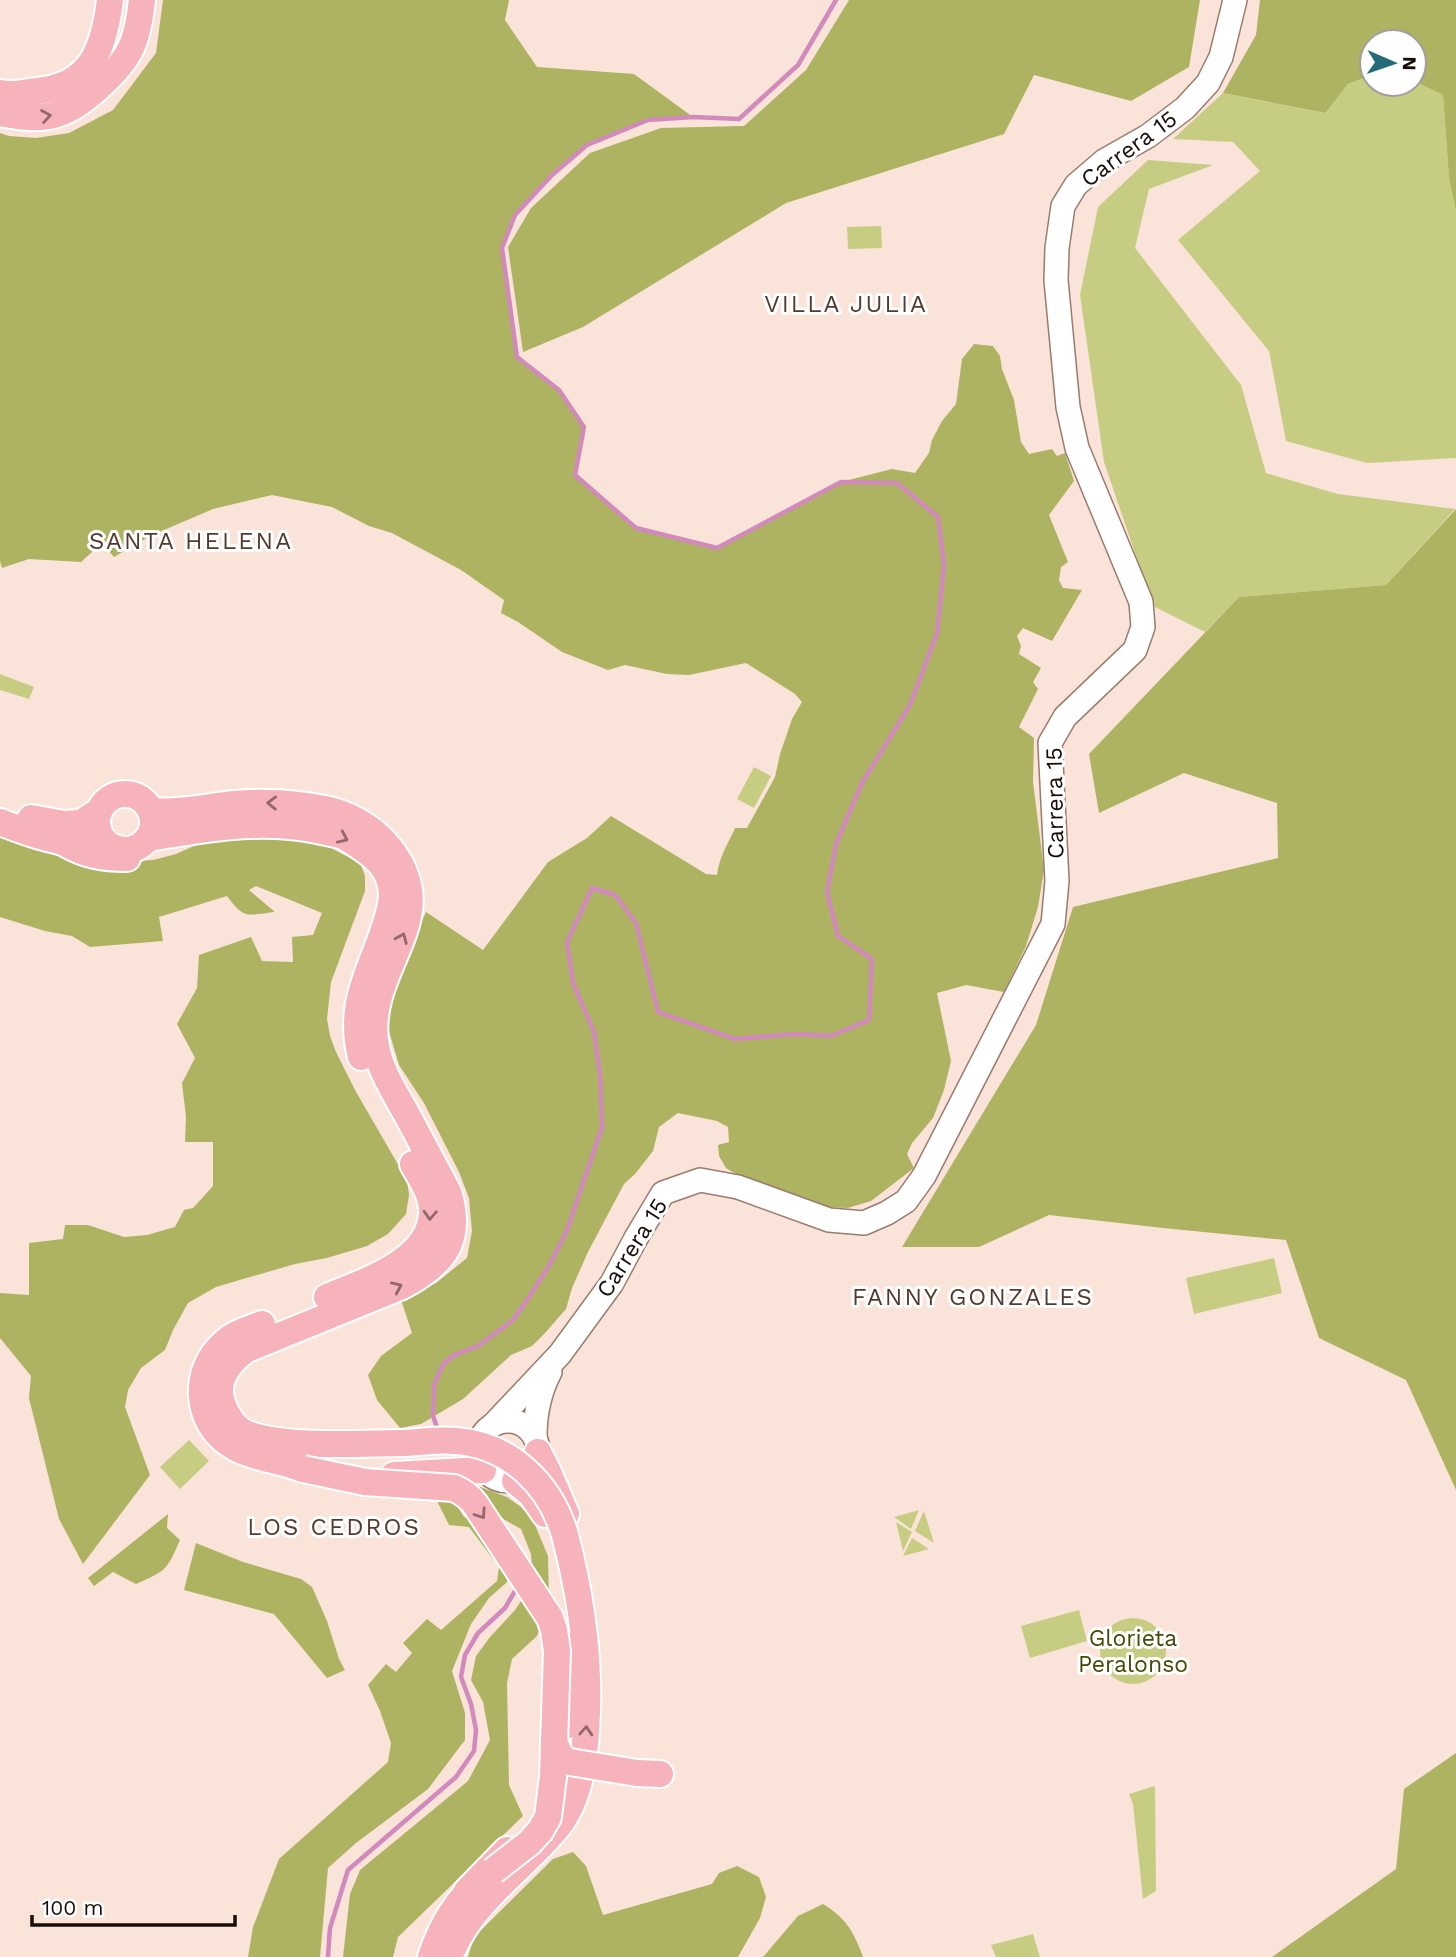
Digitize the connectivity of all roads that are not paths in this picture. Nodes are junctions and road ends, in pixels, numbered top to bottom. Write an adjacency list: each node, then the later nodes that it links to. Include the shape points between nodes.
1 (1235, 0): 15 (main road, Carrera 15, via 1221,57 1209,83 1148,136 1104,161 1076,185 1063,206 1056,280 1068,407 1077,448 1141,603 1143,627 1135,650 1065,717 1050,743 1057,881 1053,924 924,1175 906,1201 864,1223 829,1220 738,1187 700,1180 663,1193 612,1283)
2 (126, 2): 4 (main road, via 85,71 64,86); 6 (main road, one-way to 2, via 51,117 88,97 113,53)
3 (0, 80): 4 (main road)
4 (35, 91): 5 (main road)
5 (0, 93)
6 (0, 113)
7 (0, 807): 9 (main road, via 64,824 81,823)
8 (151, 811): 9 (main road, via 139,798 121,794 105,802); 12 (main road); 18 (main road, one-way to 8, via 244,1432 226,1416 220,1397 231,1360 245,1350 424,1275 450,1241 454,1210 448,1192 383,1070 375,1040 376,1005 408,919 407,879 384,841 350,817 327,809 276,802 173,813)
9 (98, 812): 14 (main road, via 97,828)
10 (0, 822): 13 (main road)
11 (228, 825): 12 (main road); 13 (main road, via 164,852 134,858 105,858); 18 (main road, one-way to 18, via 274,824 341,835 379,860 388,873 391,906 363,982 357,1040 364,1071 432,1208 430,1226 401,1263 232,1337 212,1355 201,1391 211,1426 231,1445 253,1454)
12 (148, 838): 14 (main road, via 133,849)
13 (63, 842): 14 (main road)
14 (115, 849)
15 (560, 1354): 16 (main road, Carrera 15, via 539,1399); 17 (main road, Carrera 15)
16 (536, 1445): 17 (main road, via 526,1427 507,1421); 20 (main road, via 537,1460 529,1473); 21 (main road, via 589,1583 593,1633)
17 (477, 1451): 19 (main road); 20 (main road, via 498,1480)
18 (295, 1458): 19 (main road); 19 (main road, via 349,1472 396,1475); 22 (main road, one-way to 22, bridge, via 365,1482 454,1488 468,1496 550,1618 556,1651)
19 (421, 1458): 21 (main road, bridge, via 440,1440 474,1443 505,1456 543,1489 560,1518 576,1575)
20 (515, 1481): 24 (main road, via 531,1494 551,1525 570,1588 572,1636 564,1760 543,1814)
21 (589, 1700): 26 (main road, one-way to 21, via 480,1906 563,1820 584,1757)
22 (554, 1742): 23 (main road, bridge, via 561,1757 570,1762); 24 (main road, bridge, via 552,1792 548,1817 540,1831)
23 (649, 1773)
24 (467, 1891): 25 (main road, via 447,1918)
25 (431, 1957)
26 (449, 1957)

